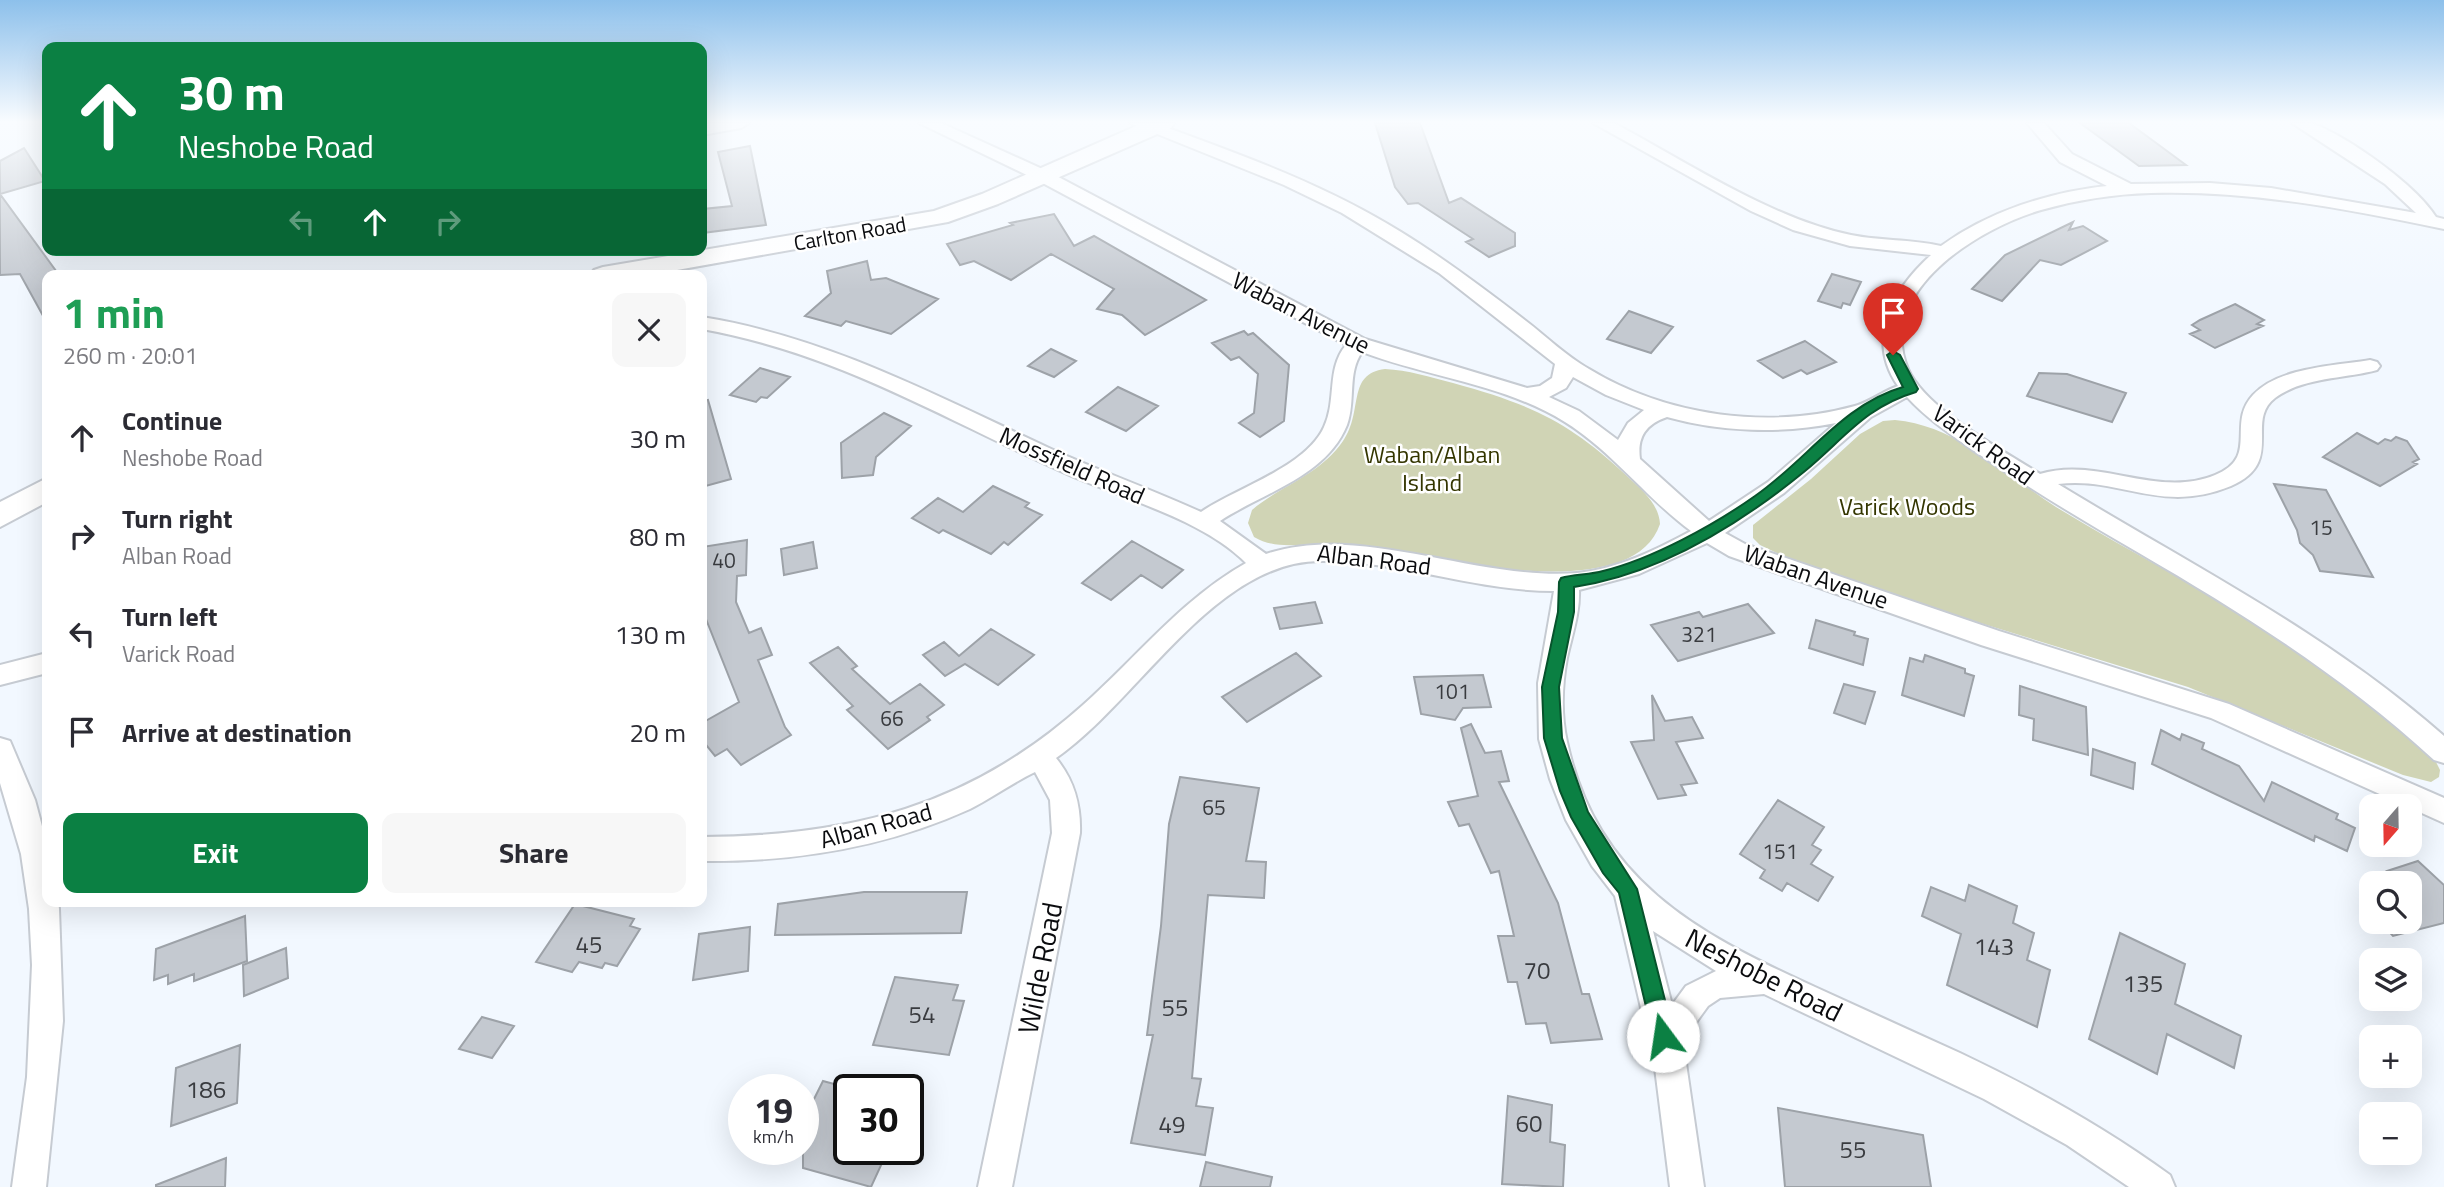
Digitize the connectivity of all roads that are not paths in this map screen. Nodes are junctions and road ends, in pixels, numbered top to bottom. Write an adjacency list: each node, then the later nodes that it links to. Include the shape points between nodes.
1 (1037, 178): 12 (street, Carlton Road, via 978,204 920,221)
2 (1048, 178): 14 (street, Waban Avenue)
3 (1283, 178): 15 (street, via 1345,206 1451,274)
4 (1704, 178): 11 (street, via 1799,226 1850,241)
5 (2064, 178): 9 (street)
6 (2101, 178): 8 (street)
7 (2386, 178): 10 (street, via 2407,192)
8 (2132, 190): 9 (street, Varick Road); 10 (street, Varick Road, via 2208,189 2277,195)
9 (2039, 204): 11 (street, Varick Road, via 1985,226)
10 (2437, 223)
11 (1945, 253): 17 (street, Varick Road, via 1910,289 1892,332 1893,355)
12 (632, 270)
13 (707, 324): 25 (street, Mossfield Road, via 797,344 848,363)
14 (1358, 343): 18 (street, Waban Avenue, via 1400,360); 25 (street, via 1343,365 1341,414 1327,439 1284,474)
15 (1565, 363): 18 (street, via 1563,378 1555,387); 19 (street, via 1618,393)
16 (2370, 366): 22 (street, via 2296,381 2265,396 2254,410 2251,460 2221,481 2182,490 2066,476)
17 (1911, 389): 20 (street, Alban Road); 22 (street, Varick Road, via 1938,414)
18 (1525, 395): 21 (street, Waban Avenue, via 1581,422)
19 (1667, 410): 20 (street, via 1749,422 1811,421); 21 (street, via 1645,418 1633,429 1627,445)
20 (1860, 412): 26 (street, Alban Road, via 1762,498)
21 (1629, 462): 26 (street, Waban Avenue)
22 (2036, 483): 32 (street, Varick Road, via 2307,644)
23 (42, 491): 24 (street)
24 (0, 516)
25 (1202, 523): 27 (street, Mossfield Road, via 1241,545)
26 (1706, 532): 28 (street, Alban Road, via 1626,569); 34 (street, Waban Avenue, via 1770,563 2220,711)
27 (1263, 565): 28 (street, Alban Road, via 1322,551 1518,580); 33 (street, Alban Road, via 1208,601 1090,715)
28 (1566, 582): 36 (street, Neshobe Road, via 1566,612 1551,687 1553,738 1580,817)
29 (42, 664): 30 (street)
30 (0, 675)
31 (0, 749): 37 (street, via 28,830)
32 (2444, 752)
33 (1037, 756): 35 (street, Alban Road, via 954,803 891,827 790,847); 42 (street, Wilde Road, via 1060,783 1068,815)
34 (2444, 811)
35 (707, 849)
36 (1628, 889): 39 (street, Neshobe Road, via 1712,954); 40 (street)
37 (42, 906)
38 (42, 907): 41 (street, via 49,1010 46,1069)
39 (1770, 982): 40 (street, via 1732,981 1700,992 1679,1021); 44 (street, Neshobe Road, via 2009,1095 2093,1141)
40 (1671, 1068): 43 (street)
41 (29, 1187)
42 (995, 1187)
43 (1687, 1187)
44 (2158, 1187)

